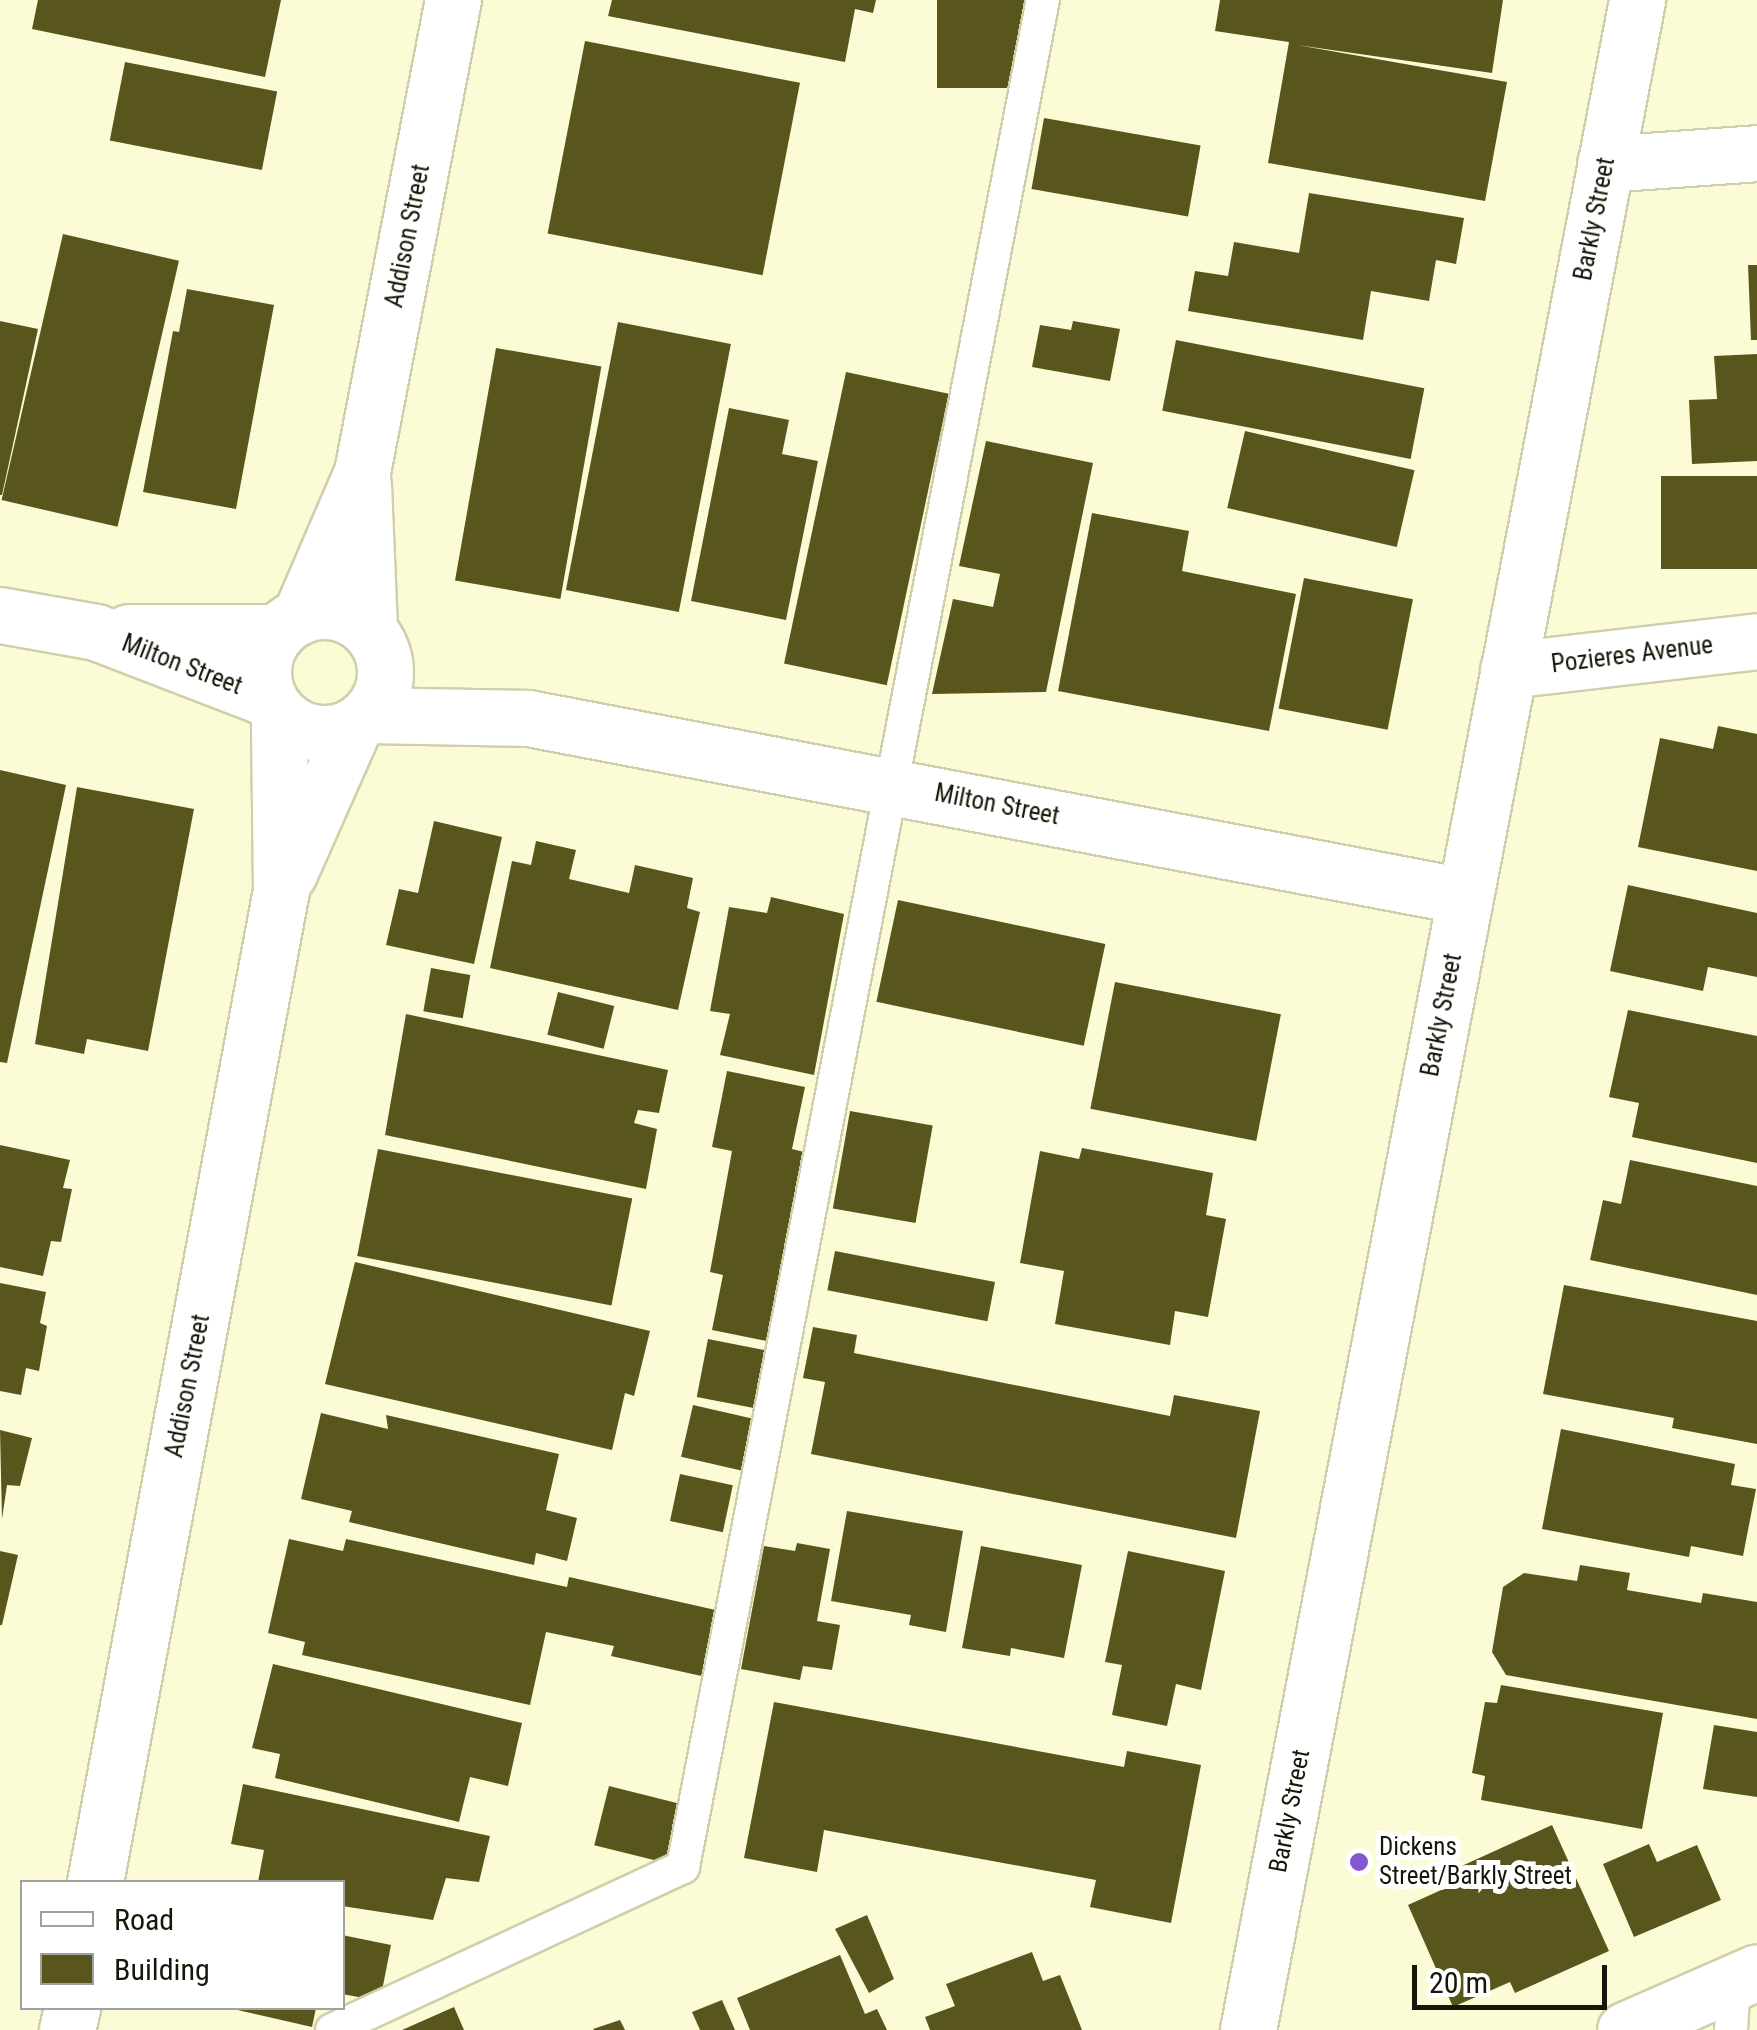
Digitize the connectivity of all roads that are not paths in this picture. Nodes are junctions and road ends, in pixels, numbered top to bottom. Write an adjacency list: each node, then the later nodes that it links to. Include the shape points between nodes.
1 (452, 0): 6 (street, Addison Street)
2 (1043, 0): 16 (lane)
3 (1637, 0): 5 (street, Barkly Street)
4 (1757, 153): 5 (street)
5 (1606, 164): 12 (street, Barkly Street)
6 (362, 472): 8 (street, Addison Street); 11 (street, Addison Street)
7 (0, 615): 9 (street, Milton Street)
8 (288, 624): 9 (street, Milton Street); 11 (street, via 337,612); 13 (street, via 263,664)
9 (96, 632): 13 (street, Milton Street)
10 (1757, 641): 12 (street, Pozieres Avenue)
11 (376, 643): 14 (street, Milton Street); 15 (street, via 386,676 380,697)
12 (1508, 670): 18 (street, Barkly Street)
13 (273, 706): 15 (street, via 314,732); 17 (street, Addison Street)
14 (528, 718): 15 (street, Milton Street); 16 (street, Milton Street)
15 (361, 720): 17 (street, Addison Street)
16 (894, 785): 18 (street, Milton Street); 21 (lane, via 683,1867)
17 (282, 890): 19 (street, Addison Street)
18 (1464, 896): 22 (street, Barkly Street)
19 (95, 1880)
20 (1741, 1995): 23 (street)
21 (332, 2030)
22 (1248, 2030)
23 (1625, 2030)

